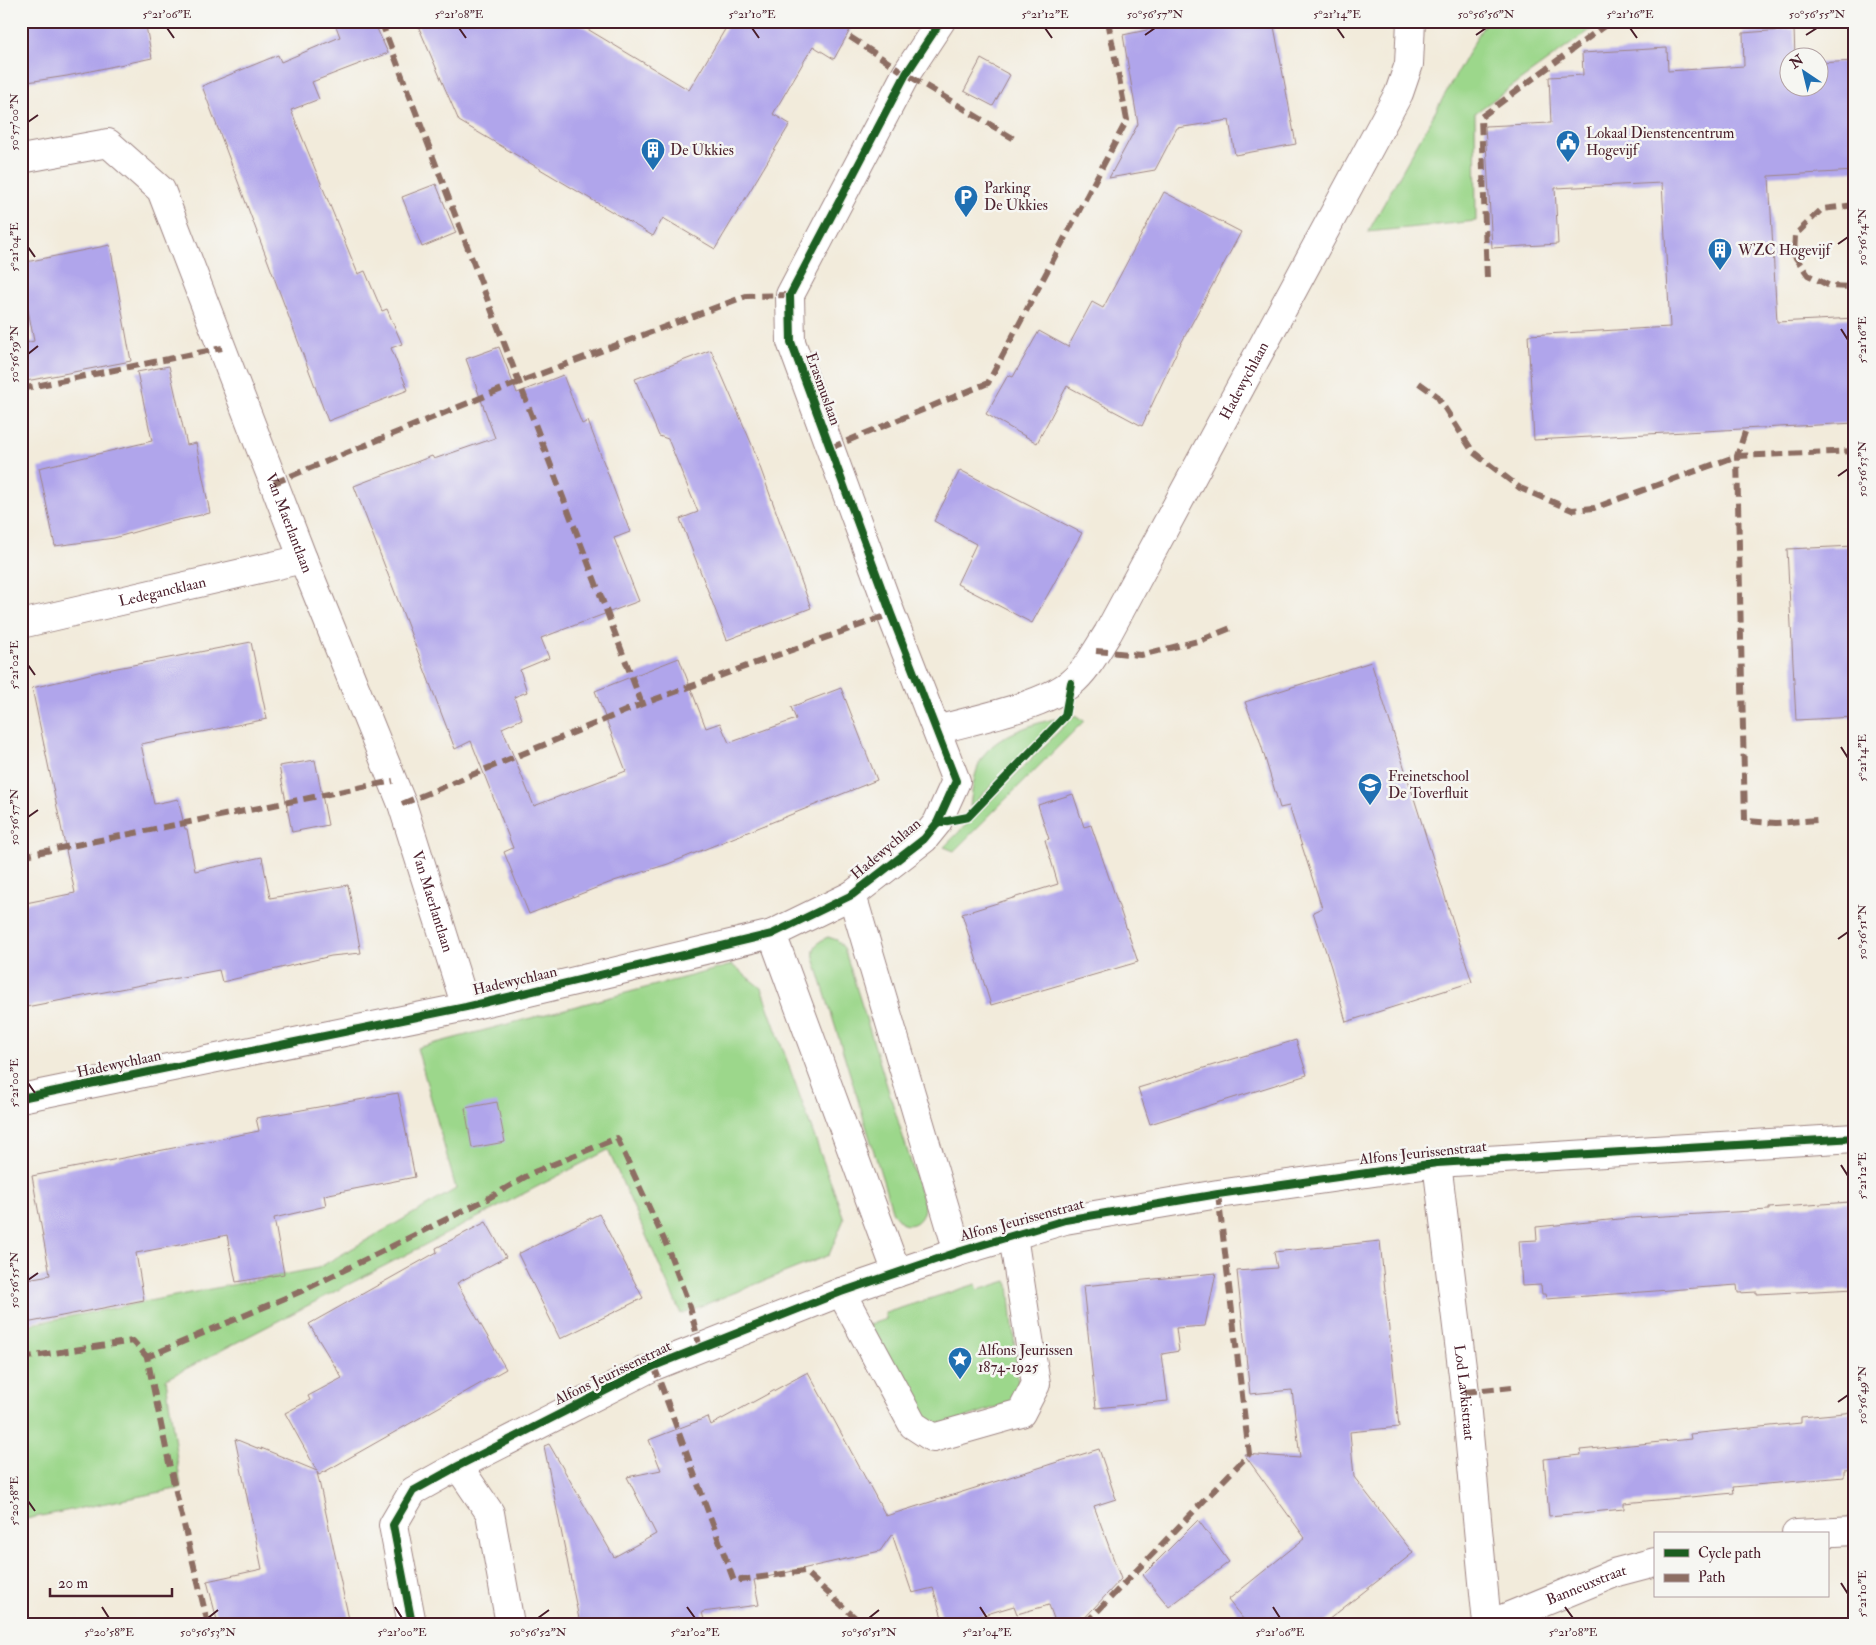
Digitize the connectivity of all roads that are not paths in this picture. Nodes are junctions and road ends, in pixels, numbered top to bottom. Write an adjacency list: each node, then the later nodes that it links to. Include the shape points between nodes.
1 (941, 21): 6 (street, Erasmuslaan, via 906,74 790,295 791,342 890,614)
2 (1411, 21): 6 (street, Hadewychlaan, via 1409,64 1399,93 1108,633 1085,669 1056,693 1027,705)
3 (21, 159): 4 (street, Van Maerlantlaan, via 108,143 161,190)
4 (303, 559): 5 (street, Ledegancklaan); 10 (street, Van Maerlantlaan, via 402,804)
5 (21, 624)
6 (937, 730): 7 (street, Erasmuslaan)
7 (956, 781): 8 (street, Hadewychlaan, via 937,823 924,839)
8 (852, 895): 9 (street, Hadewychlaan); 15 (street, Hadewychlaan)
9 (772, 934): 10 (street, Hadewychlaan); 16 (street)
10 (466, 1007): 11 (street, Hadewychlaan)
11 (21, 1098)
12 (1855, 1138): 13 (street, Alfons Jeurissenstraat)
13 (1438, 1163): 14 (street, Alfons Jeurissenstraat, via 1094,1215); 24 (street, Lod Lavkistraat)
14 (1013, 1236): 15 (street, Alfons Jeurissenstraat); 17 (street, Alfons Jeurissenstraat, via 1036,1384 1021,1413 933,1438 919,1429 913,1424)
15 (958, 1252): 16 (street, Alfons Jeurissenstraat)
16 (897, 1273): 17 (street, Alfons Jeurissenstraat)
17 (841, 1292): 18 (street, Alfons Jeurissenstraat, via 654,1366)
18 (458, 1466): 22 (street, Alfons Jeurissenstraat, via 413,1492 392,1525); 23 (street, via 490,1514)
19 (1855, 1531): 20 (street)
20 (1828, 1532)
21 (1654, 1562): 24 (street, Banneuxstraat, via 1617,1572)
22 (412, 1624)
23 (510, 1624)
24 (1489, 1624)

